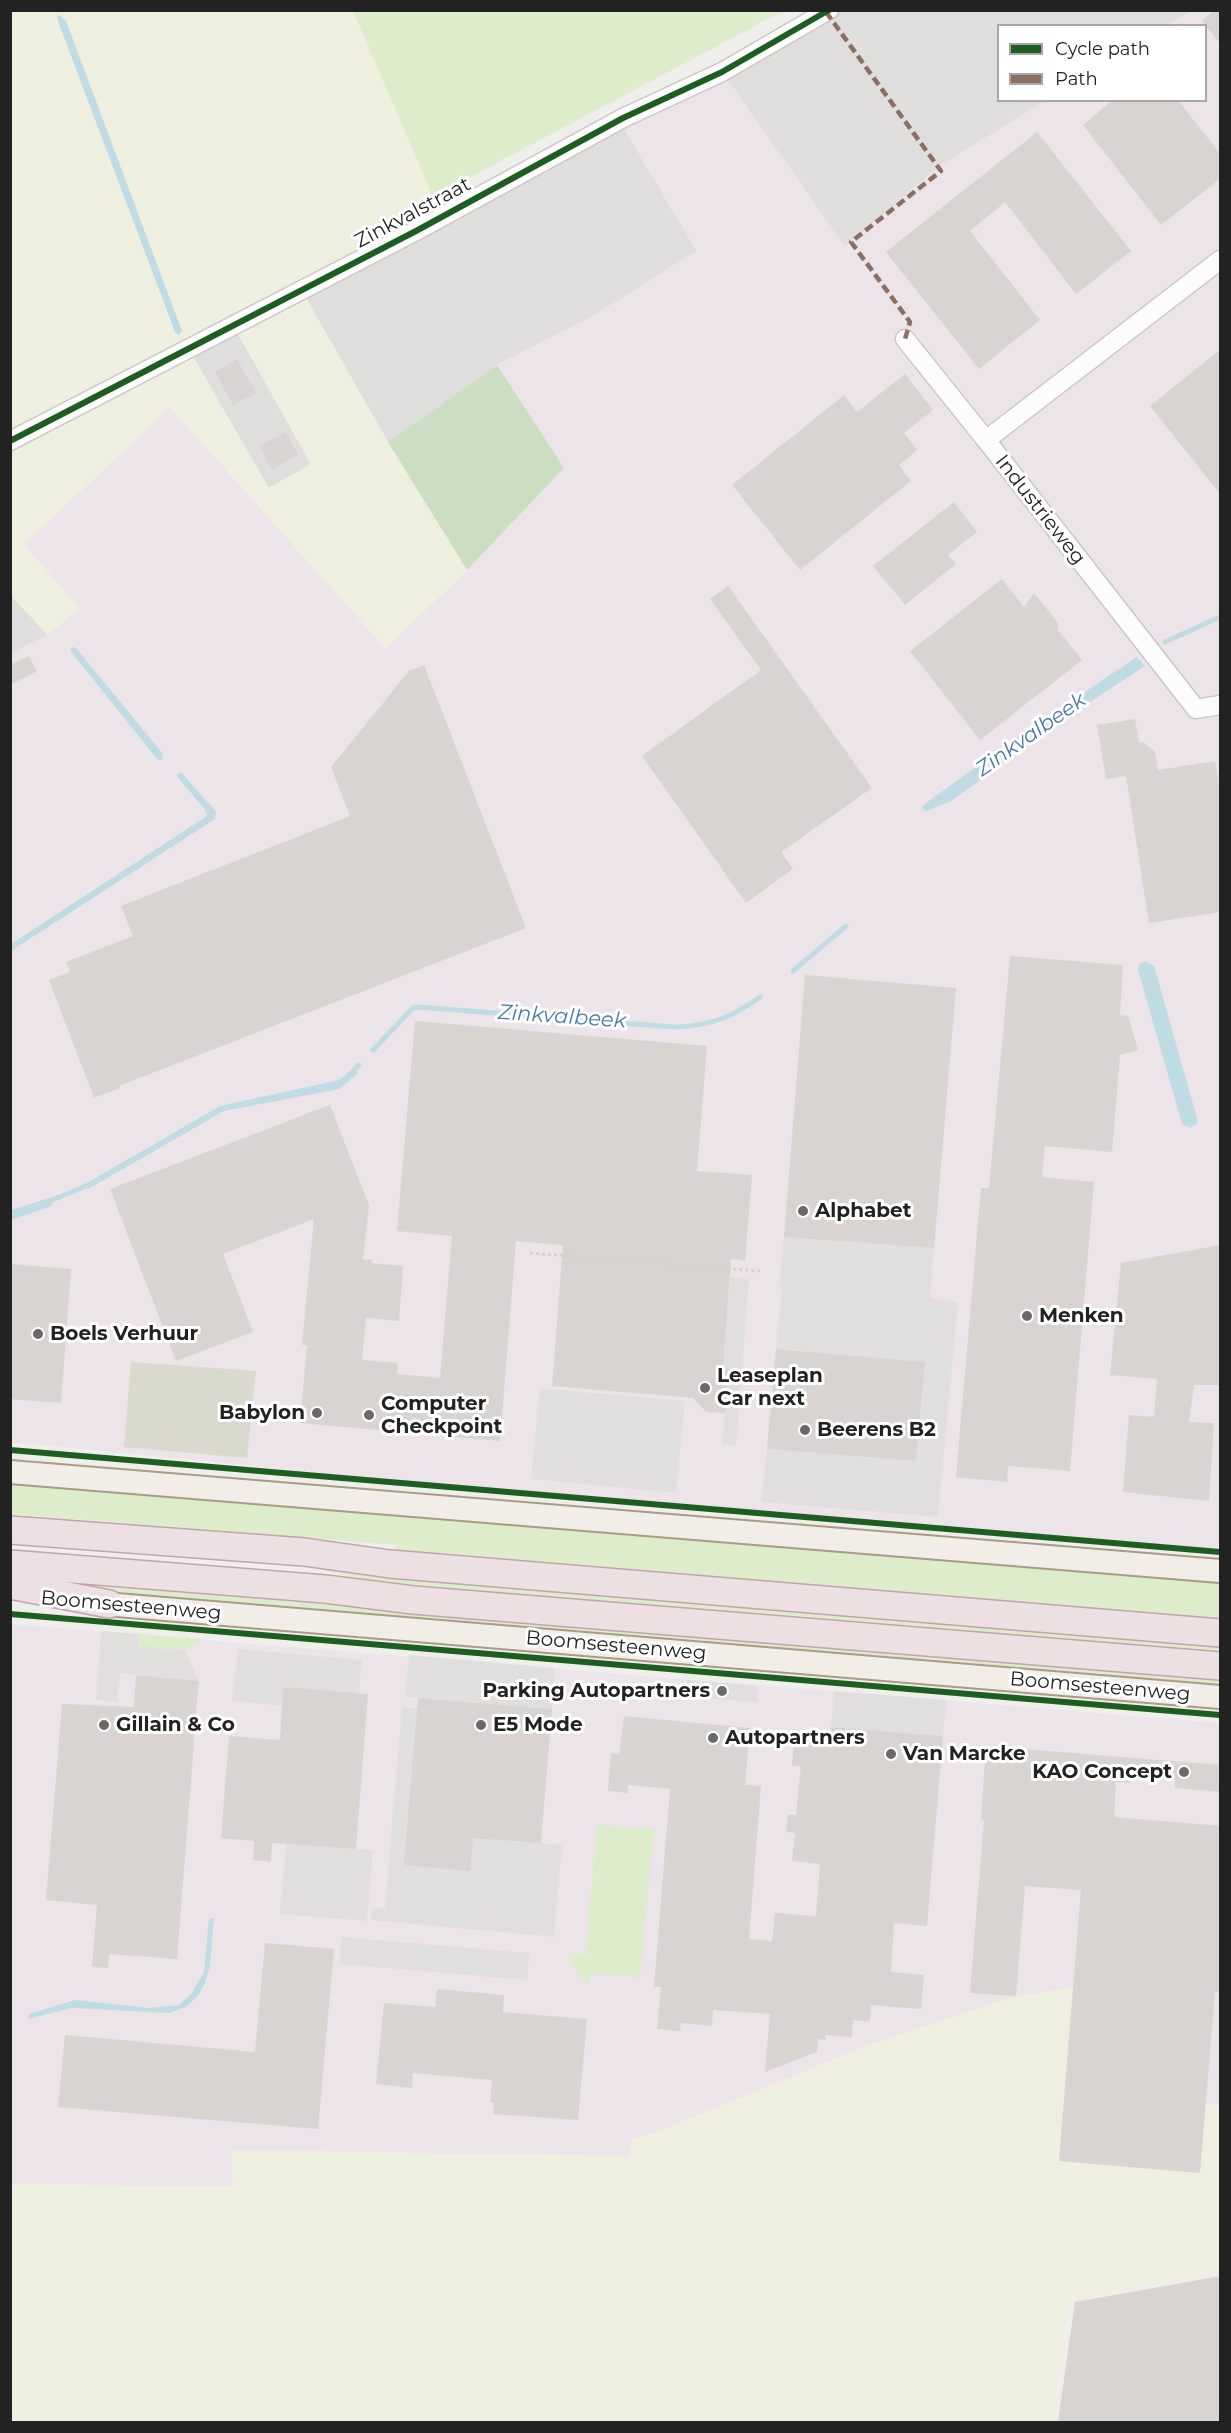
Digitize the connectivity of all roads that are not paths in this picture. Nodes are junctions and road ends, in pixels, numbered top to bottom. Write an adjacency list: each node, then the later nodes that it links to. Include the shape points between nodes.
1 (827, 11): 5 (street, Zinkvalstraat, via 722,72 623,118 406,236)
2 (1221, 260): 4 (street, Industrieweg)
3 (905, 339): 4 (street)
4 (986, 440): 6 (street, Industrieweg, via 1196,709)
5 (10, 441)
6 (1221, 705)
7 (10, 1472): 10 (main road)
8 (10, 1530): 14 (highway)
9 (10, 1564): 15 (highway)
10 (1221, 1571)
11 (10, 1585): 13 (highway)
12 (10, 1597): 13 (main road, Boomsesteenweg)
13 (109, 1604): 16 (main road, Boomsesteenweg)
14 (1221, 1633)
15 (1221, 1666)
16 (1221, 1697)

